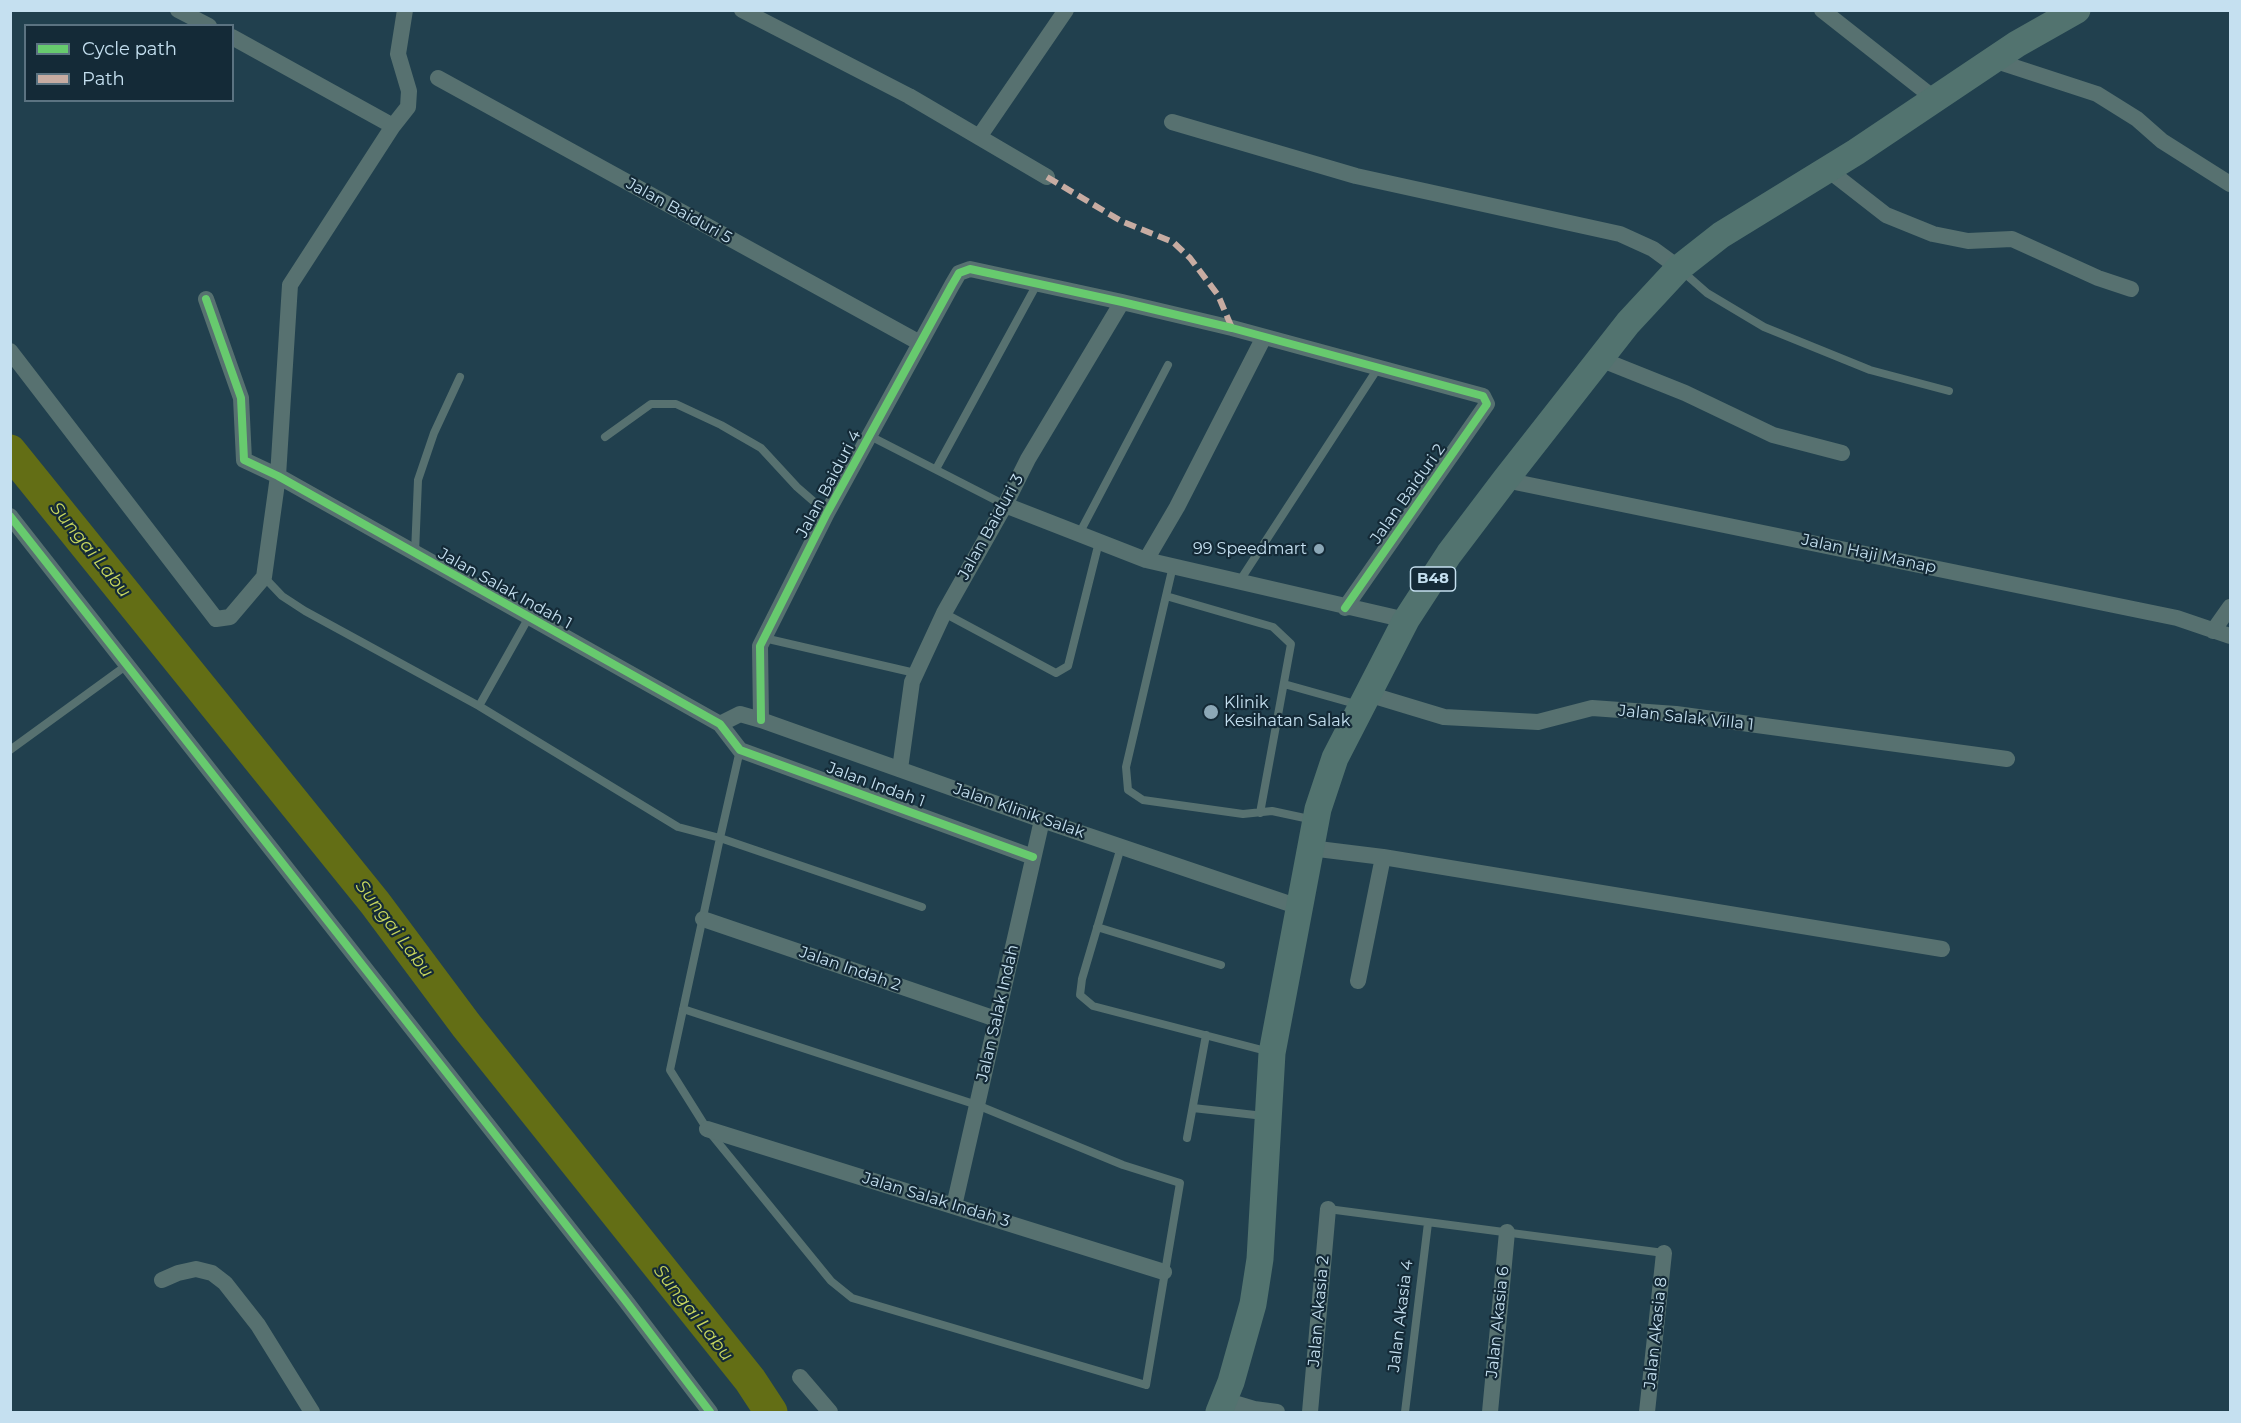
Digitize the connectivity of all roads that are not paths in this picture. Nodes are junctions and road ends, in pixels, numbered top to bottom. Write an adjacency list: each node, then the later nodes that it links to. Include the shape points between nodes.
1 (178, 10): 7 (street)
2 (405, 10): 13 (street, via 398,54 409,91 408,107)
3 (742, 10): 14 (street, via 909,96)
4 (1066, 10): 14 (street)
5 (1822, 10): 11 (street)
6 (2078, 10): 9 (main road, B48)
7 (205, 24)
8 (234, 38): 13 (street)
9 (1993, 60): 11 (main road, B48); 17 (street, via 2097,94)
10 (438, 78): 24 (street, Jalan Baiduri 5)
11 (1935, 99): 15 (main road, B48)
12 (1172, 122): 18 (street, via 1356,176 1620,234 1653,249)
13 (393, 126): 35 (street, via 290,285)
14 (979, 137): 16 (street)
15 (1827, 169): 18 (main road, B48, via 1721,235); 20 (street, via 1886,215 1934,234 1968,241 2012,239)
16 (1047, 177)
17 (2230, 184)
18 (1679, 268): 26 (main road, B48); 30 (lane, via 1707,293 1764,327 1870,370)
19 (1038, 284): 22 (street); 24 (street, Jalan Baiduri 4, via 970,269 959,273); 34 (lane)
20 (2131, 289)
21 (206, 299): 35 (street, Jalan Salak Indah 1, via 241,399 244,460)
22 (1122, 302): 23 (street); 37 (street, Jalan Baiduri 3, via 1028,459)
23 (1264, 337): 28 (street); 43 (street)
24 (920, 343): 31 (street, Jalan Baiduri 4)
25 (10, 351): 45 (street, via 216,619 230,616)
26 (1600, 359): 33 (street, via 1773,435); 36 (main road, B48)
27 (1168, 364): 40 (lane)
28 (1378, 368): 46 (lane); 49 (street, Jalan Baiduri 2, via 1483,396 1487,404)
29 (460, 377): 42 (lane, via 418,480)
30 (1949, 391)
31 (870, 436): 34 (lane); 38 (street, Jalan Baiduri 4)
32 (605, 437): 38 (lane, via 651,404 676,404 761,448)
33 (1842, 453)
34 (936, 469): 37 (lane)
35 (278, 476): 42 (street, Jalan Salak Indah 1); 45 (street)
36 (1504, 480): 52 (main road, B48); 53 (street, Jalan Haji Manap, via 2177,618)
37 (1005, 505): 40 (street); 50 (street, Jalan Baiduri 3)
38 (827, 513): 55 (street, Jalan Baiduri 4)
39 (10, 516): 56 (street)
40 (1079, 534): 41 (street)
41 (1099, 542): 43 (street); 50 (lane, via 1068,666 1056,673)
42 (415, 554): 51 (street, Jalan Salak Indah 1)
43 (1146, 560): 44 (street)
44 (1173, 566): 46 (street); 47 (lane)
45 (264, 577): 60 (lane, via 282,596 305,611)
46 (1239, 582): 49 (street)
47 (1166, 596): 58 (lane, via 1273,627 1291,644); 67 (lane, via 1126,767 1128,790 1143,800)
48 (2230, 607): 53 (street)
49 (1345, 608): 52 (street)
50 (944, 613): 57 (street, Jalan Baiduri 3)
51 (529, 617): 60 (lane); 62 (street, Jalan Salak Indah 1)
52 (1406, 620): 59 (main road, B48)
53 (2213, 631): 54 (street, Jalan Haji Manap)
54 (2230, 636)
55 (764, 638): 57 (lane); 61 (street, Jalan Baiduri 4, via 760,646)
56 (127, 665): 63 (lane); 101 (street)
57 (915, 674): 66 (street, Jalan Baiduri 3)
58 (1284, 684): 59 (lane); 67 (lane)
59 (1365, 700): 65 (street, Jalan Salak Villa 1, via 1444,717 1538,722 1592,708 1676,714); 69 (main road, B48, via 1335,758)
60 (479, 705): 70 (lane, via 678,827)
61 (761, 720): 62 (street, Jalan Klinik Salak, via 740,714); 66 (street, Jalan Klinik Salak)
62 (720, 724): 64 (street)
63 (10, 750)
64 (740, 750): 70 (lane); 73 (street, Jalan Indah 1)
65 (2007, 759)
66 (900, 769): 68 (street, Jalan Klinik Salak)
67 (1260, 813): 69 (lane, via 1272,811)
68 (1042, 820): 71 (street, Jalan Klinik Salak); 73 (street, Jalan Salak Indah)
69 (1316, 820): 72 (main road, B48)
70 (720, 838): 76 (lane); 77 (lane)
71 (1120, 847): 75 (street, Jalan Klinik Salak); 78 (lane)
72 (1310, 848): 74 (street); 75 (main road, B48)
73 (1033, 857): 83 (street, Jalan Salak Indah)
74 (1383, 857): 79 (street); 81 (street)
75 (1299, 907): 85 (main road, B48)
76 (922, 908)
77 (703, 920): 82 (lane); 83 (street, Jalan Indah 2)
78 (1098, 927): 80 (lane); 84 (lane, via 1080,995 1093,1006)
79 (1942, 949)
80 (1221, 965)
81 (1359, 981)
82 (683, 1008): 86 (lane); 89 (lane, via 670,1070)
83 (996, 1019): 86 (street, Jalan Salak Indah)
84 (1206, 1035): 85 (lane); 87 (lane)
85 (1272, 1053): 88 (main road, B48)
86 (977, 1105): 91 (street, Jalan Salak Indah); 96 (lane, via 1123,1165 1180,1183)
87 (1193, 1108): 88 (lane); 90 (lane)
88 (1267, 1116): 99 (main road, B48, via 1260,1259 1253,1304 1232,1382)
89 (707, 1129): 91 (street, Jalan Salak Indah 3); 96 (lane, via 831,1281 852,1298 1146,1385)
90 (1187, 1138)
91 (954, 1206): 96 (street, Jalan Salak Indah 3)
92 (1328, 1209): 93 (lane); 104 (street, Jalan Akasia 2)
93 (1428, 1223): 94 (lane); 105 (lane, Jalan Akasia 4)
94 (1507, 1232): 95 (lane); 106 (street, Jalan Akasia 6)
95 (1664, 1253): 107 (street, Jalan Akasia 8)
96 (1164, 1272)
97 (162, 1280): 100 (street, via 196,1269 212,1273 225,1283 258,1325)
98 (800, 1377): 102 (street)
99 (1221, 1406): 103 (street)
100 (312, 1413)
101 (710, 1413)
102 (830, 1413)
103 (1277, 1413)
104 (1310, 1413)
105 (1405, 1413)
106 (1490, 1413)
107 (1647, 1413)

